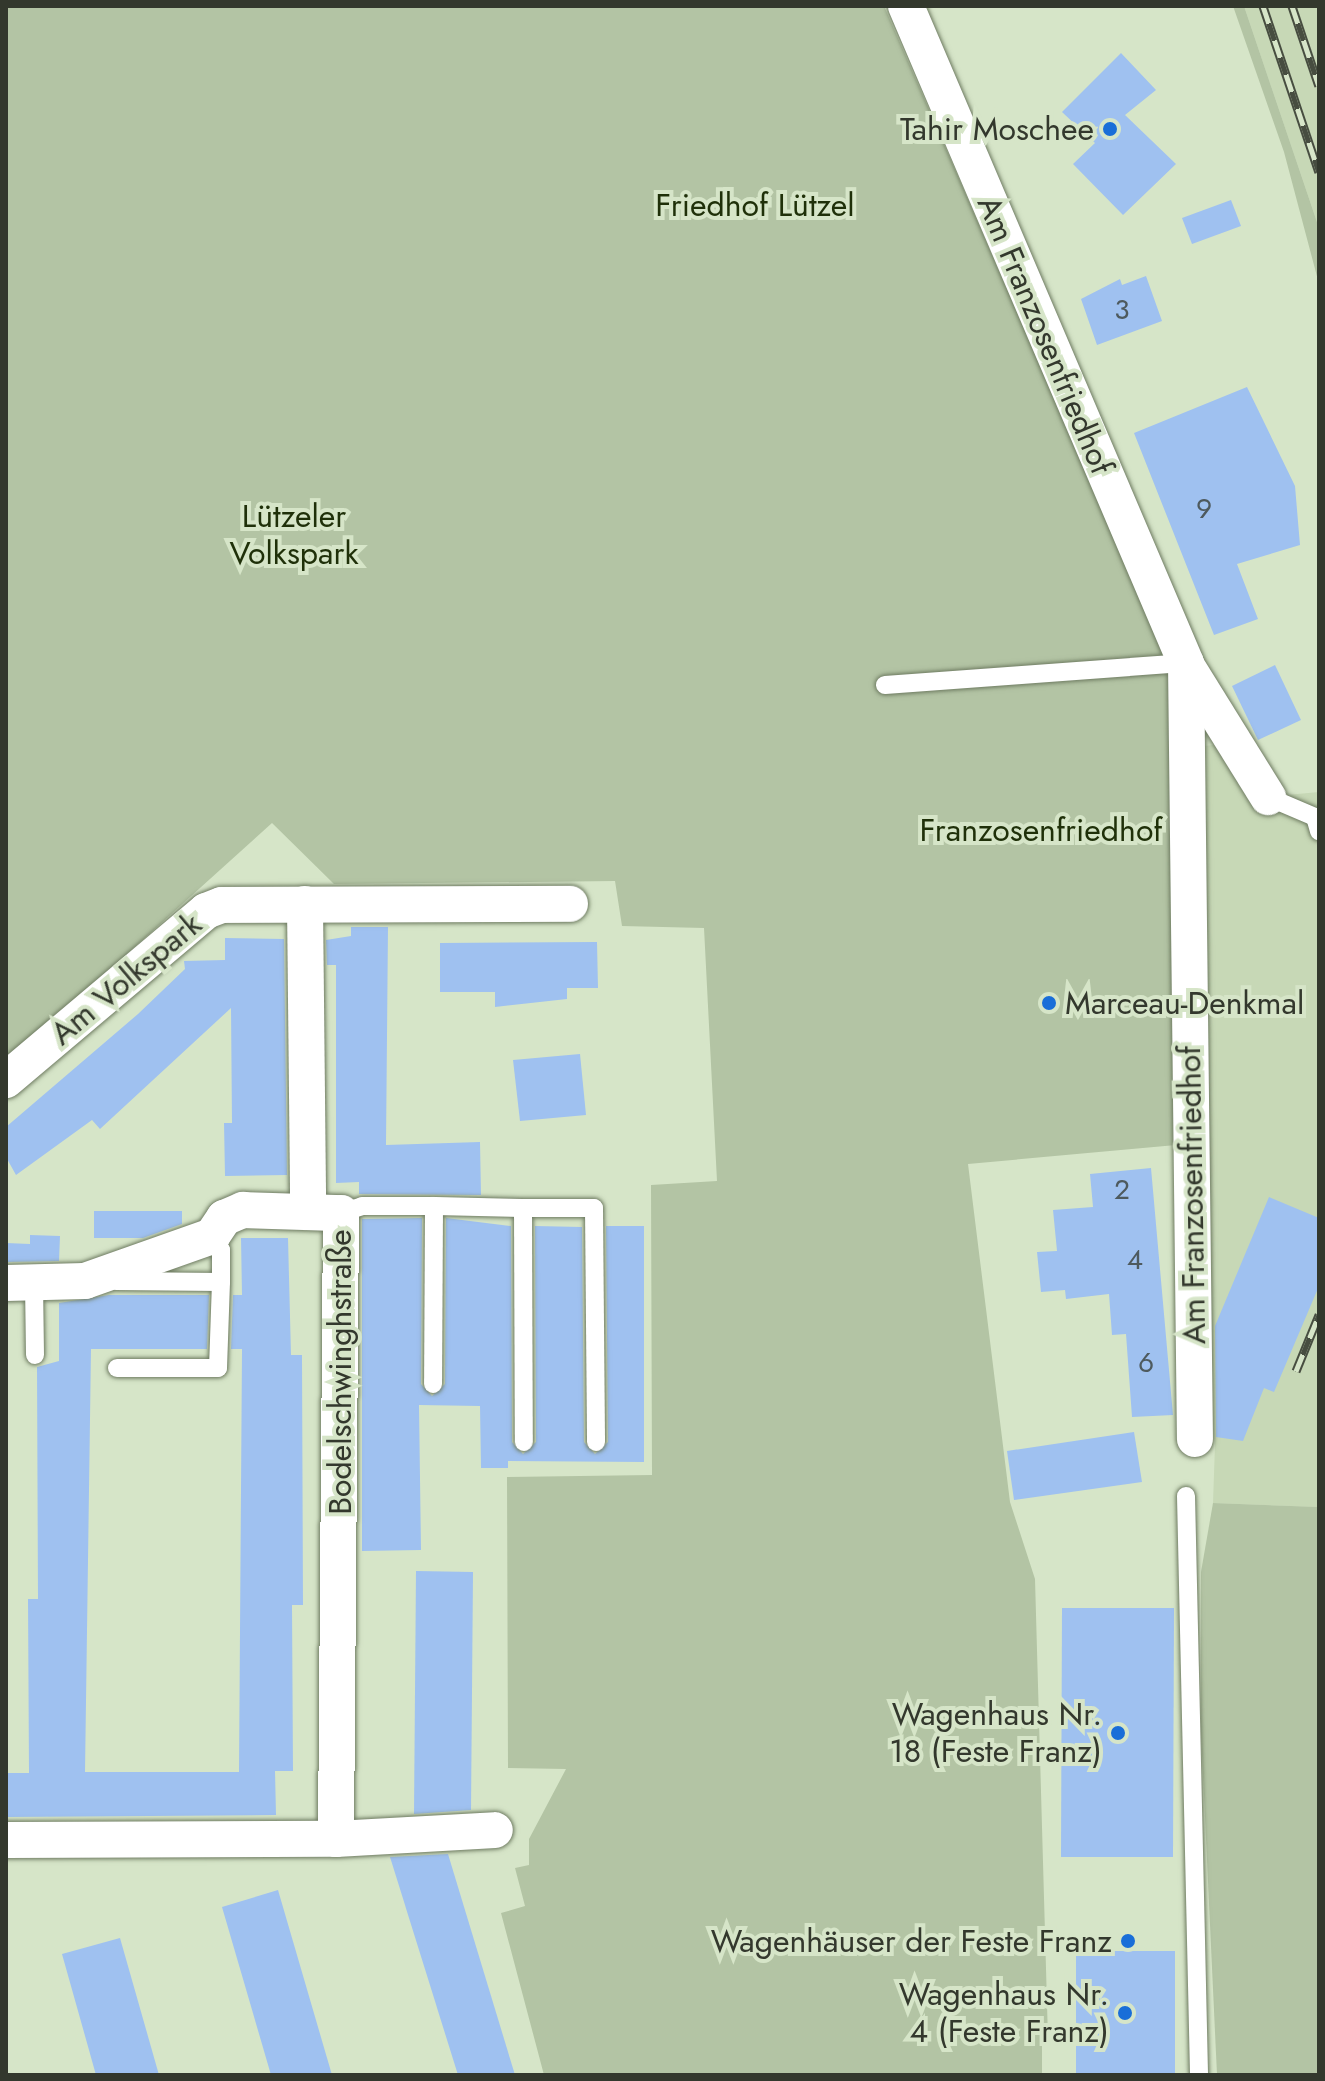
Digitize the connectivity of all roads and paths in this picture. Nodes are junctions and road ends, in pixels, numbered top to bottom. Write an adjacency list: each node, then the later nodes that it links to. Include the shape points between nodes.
1 (906, 6): 2 (street, Am Franzosenfriedhof)
2 (1186, 663): 3 (lane); 4 (street, Am Franzosenfriedhof); 19 (street, Am Franzosenfriedhof)
3 (885, 685)
4 (1268, 797): 5 (lane, via 1315,817)
5 (1319, 831)
6 (305, 904): 7 (street, Am Volkspark); 8 (street, Am Volkspark, via 222,905 206,911); 11 (street)
7 (570, 904)
8 (6, 1080)
9 (434, 1206): 10 (lane); 11 (lane); 18 (lane)
10 (523, 1208): 20 (lane); 21 (lane, via 594,1208)
11 (324, 1212): 12 (street, Bodelschwinghstraße, via 243,1210 224,1218); 24 (street, Bodelschwinghstraße)
12 (212, 1236): 13 (street, Bodelschwinghstraße); 14 (lane, via 221,1250)
13 (85, 1281): 14 (lane); 15 (street, Bodelschwinghstraße)
14 (221, 1282): 17 (lane, via 218,1368)
15 (20, 1283): 16 (lane)
16 (35, 1355)
17 (117, 1368)
18 (433, 1384)
19 (1195, 1439)
20 (524, 1442)
21 (596, 1442)
22 (1186, 1496): 26 (lane)
23 (495, 1830): 24 (street)
24 (336, 1839): 25 (street)
25 (6, 1840)
26 (1199, 2075)

